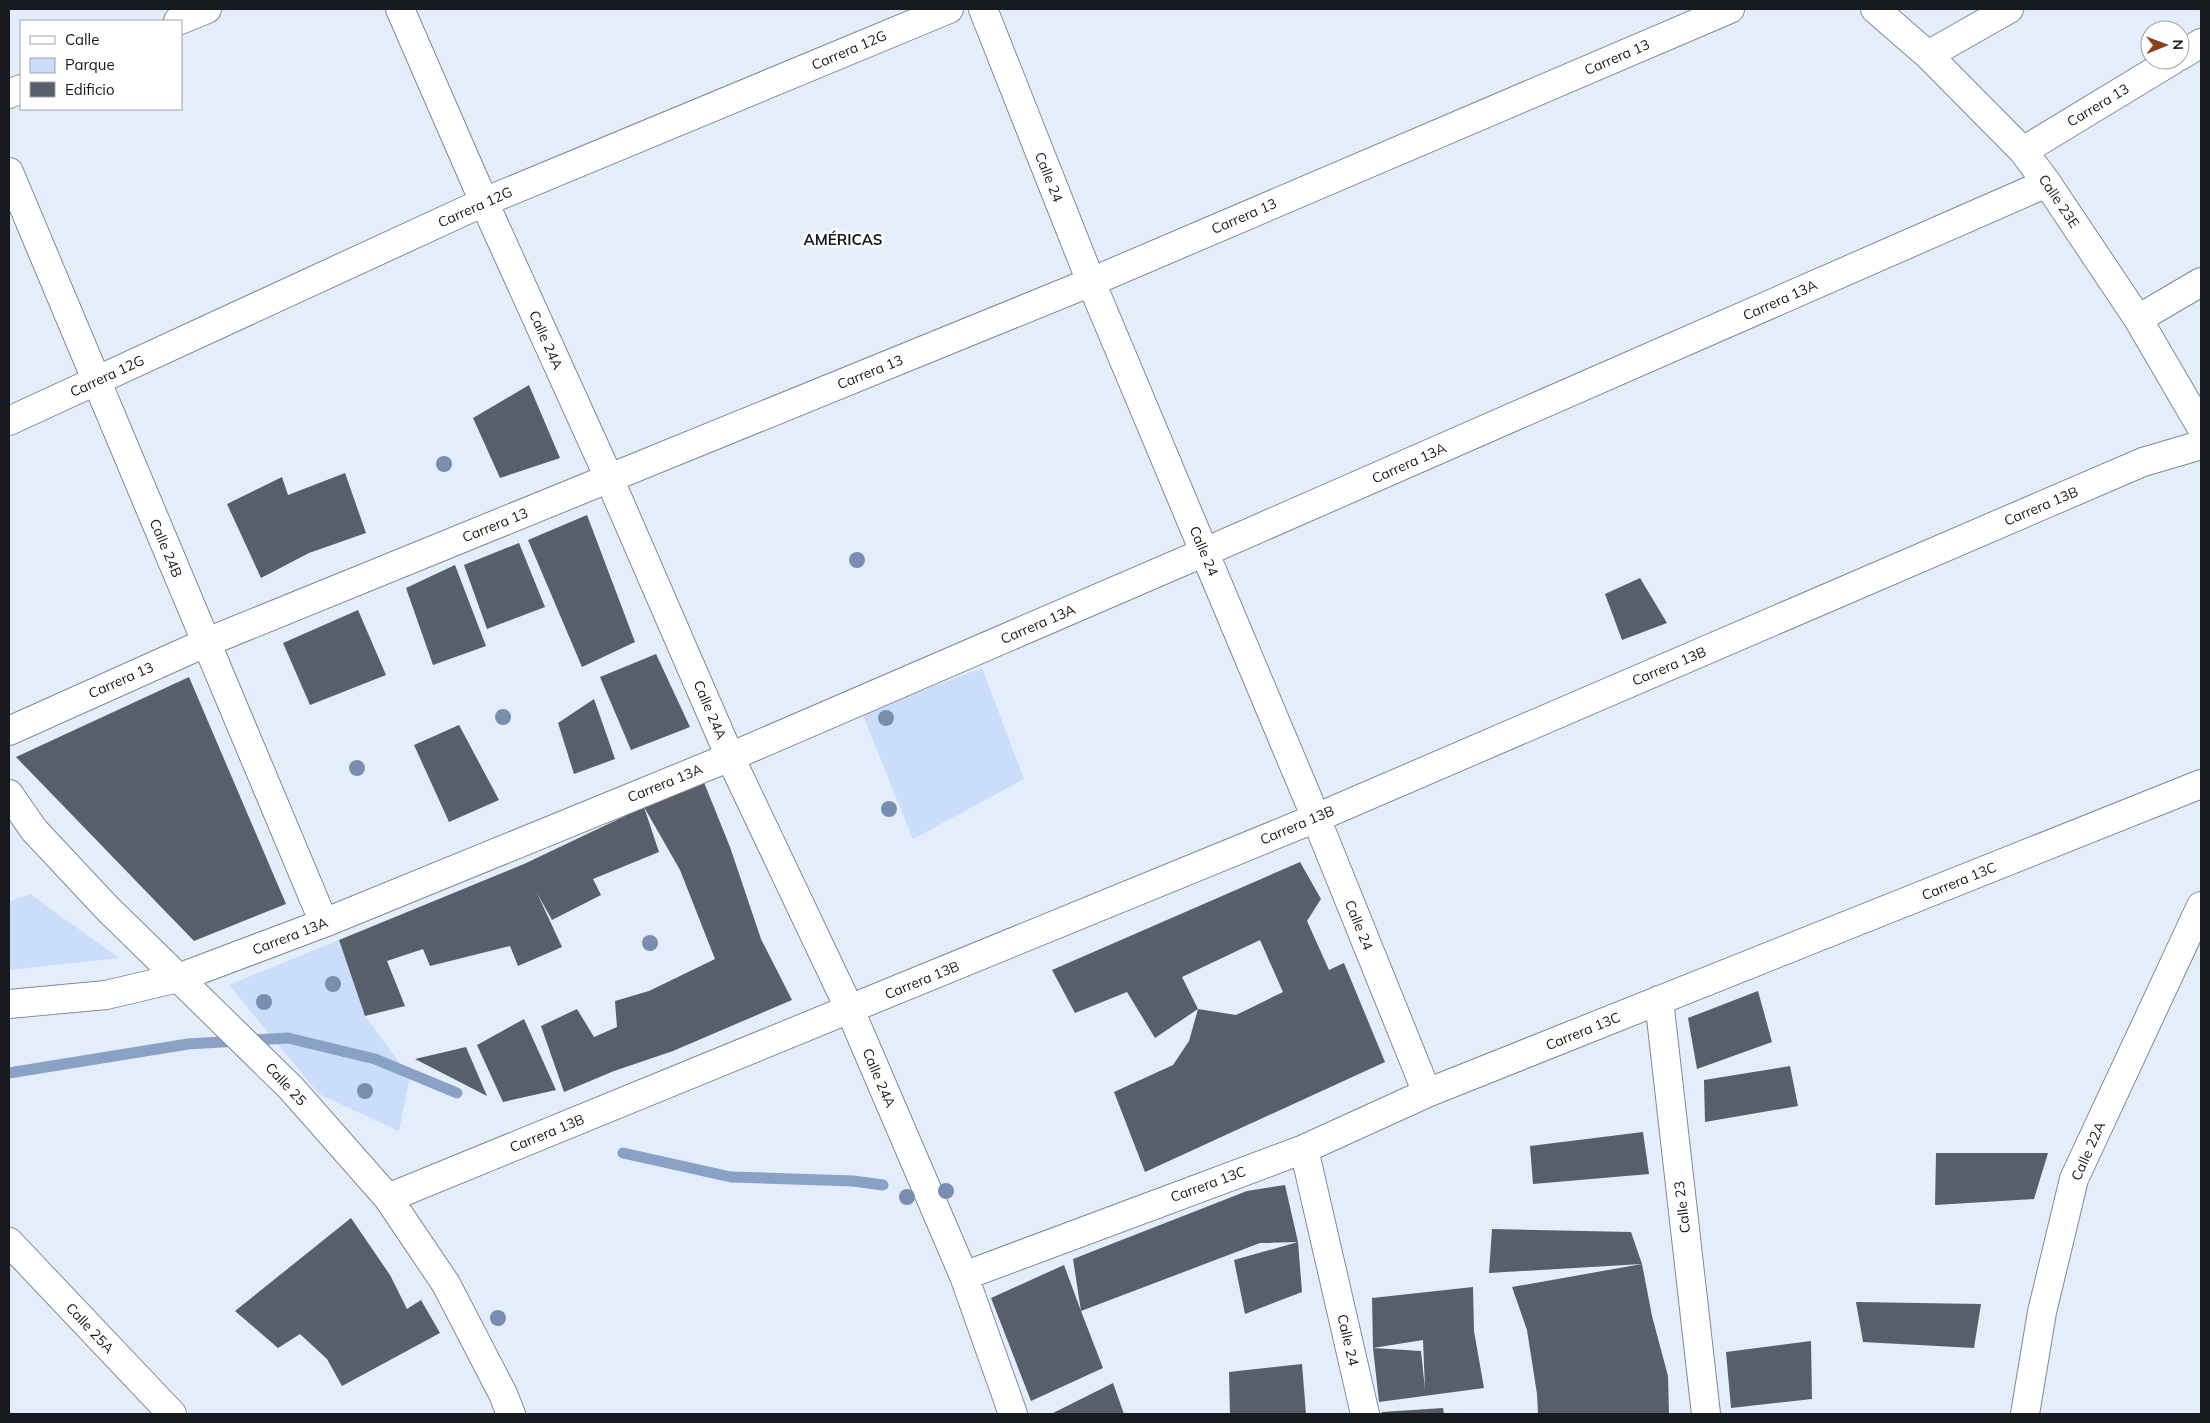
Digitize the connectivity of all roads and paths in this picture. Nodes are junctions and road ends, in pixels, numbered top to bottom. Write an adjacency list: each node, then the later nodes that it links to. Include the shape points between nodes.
1 (207, 9): 8 (street)
2 (400, 9): 16 (street, Calle 24A)
3 (949, 9): 16 (street, Carrera 12G)
4 (983, 9): 17 (street, Calle 24)
5 (1730, 9): 17 (street, Carrera 13)
6 (1874, 9): 11 (street, Calle 23E)
7 (2009, 9): 11 (street)
8 (180, 20)
9 (2201, 43): 10 (street)
10 (2190, 50)
11 (1928, 55): 13 (street, Calle 23E)
12 (2156, 70): 13 (street, Carrera 13)
13 (2023, 150): 15 (street, Calle 23E)
14 (9, 172): 20 (street, Calle 24B)
15 (2047, 183): 19 (street, Calle 23E); 25 (street, Carrera 13A)
16 (484, 202): 20 (street, Carrera 12G); 24 (street, Calle 24A)
17 (1091, 282): 24 (street, Carrera 13); 25 (street, Calle 24)
18 (2201, 282): 19 (street)
19 (2138, 319): 22 (street, Calle 23E)
20 (96, 381): 21 (street, Carrera 12G); 26 (street, Calle 24B)
21 (9, 420)
22 (2201, 427)
23 (2201, 444): 31 (street, Carrera 13B, via 2143,462)
24 (609, 478): 26 (street, Carrera 13); 28 (street, Calle 24A)
25 (1205, 552): 28 (street, Carrera 13A); 31 (street, Calle 24)
26 (205, 643): 27 (street, Carrera 13); 33 (street, Calle 24B)
27 (9, 731)
28 (730, 756): 33 (street, Carrera 13A); 37 (street, Calle 24A)
29 (2201, 784): 35 (street, Carrera 13C)
30 (9, 794): 34 (street, Calle 25, via 34,830)
31 (1316, 818): 37 (street, Carrera 13B); 38 (street, Calle 24)
32 (2201, 906): 48 (street, Calle 22A, via 2074,1179 2042,1312)
33 (324, 923): 34 (street, Carrera 13A)
34 (178, 978): 36 (street, Carrera 13A, via 106,995); 40 (street, Calle 25, via 291,1088)
35 (1659, 1000): 38 (street, Carrera 13C); 47 (street, Calle 23)
36 (9, 1004)
37 (850, 1010): 40 (street, Carrera 13B); 42 (street, Calle 24A)
38 (1427, 1093): 39 (street, Carrera 13C)
39 (1304, 1149): 42 (street, Carrera 13C); 46 (street, Calle 24)
40 (388, 1198): 44 (street, Calle 25, via 446,1284)
41 (9, 1242): 43 (street, Calle 25A)
42 (964, 1276): 45 (street, Calle 24A)
43 (172, 1414)
44 (511, 1414)
45 (1013, 1414)
46 (1365, 1414)
47 (1706, 1414)
48 (2026, 1414)

